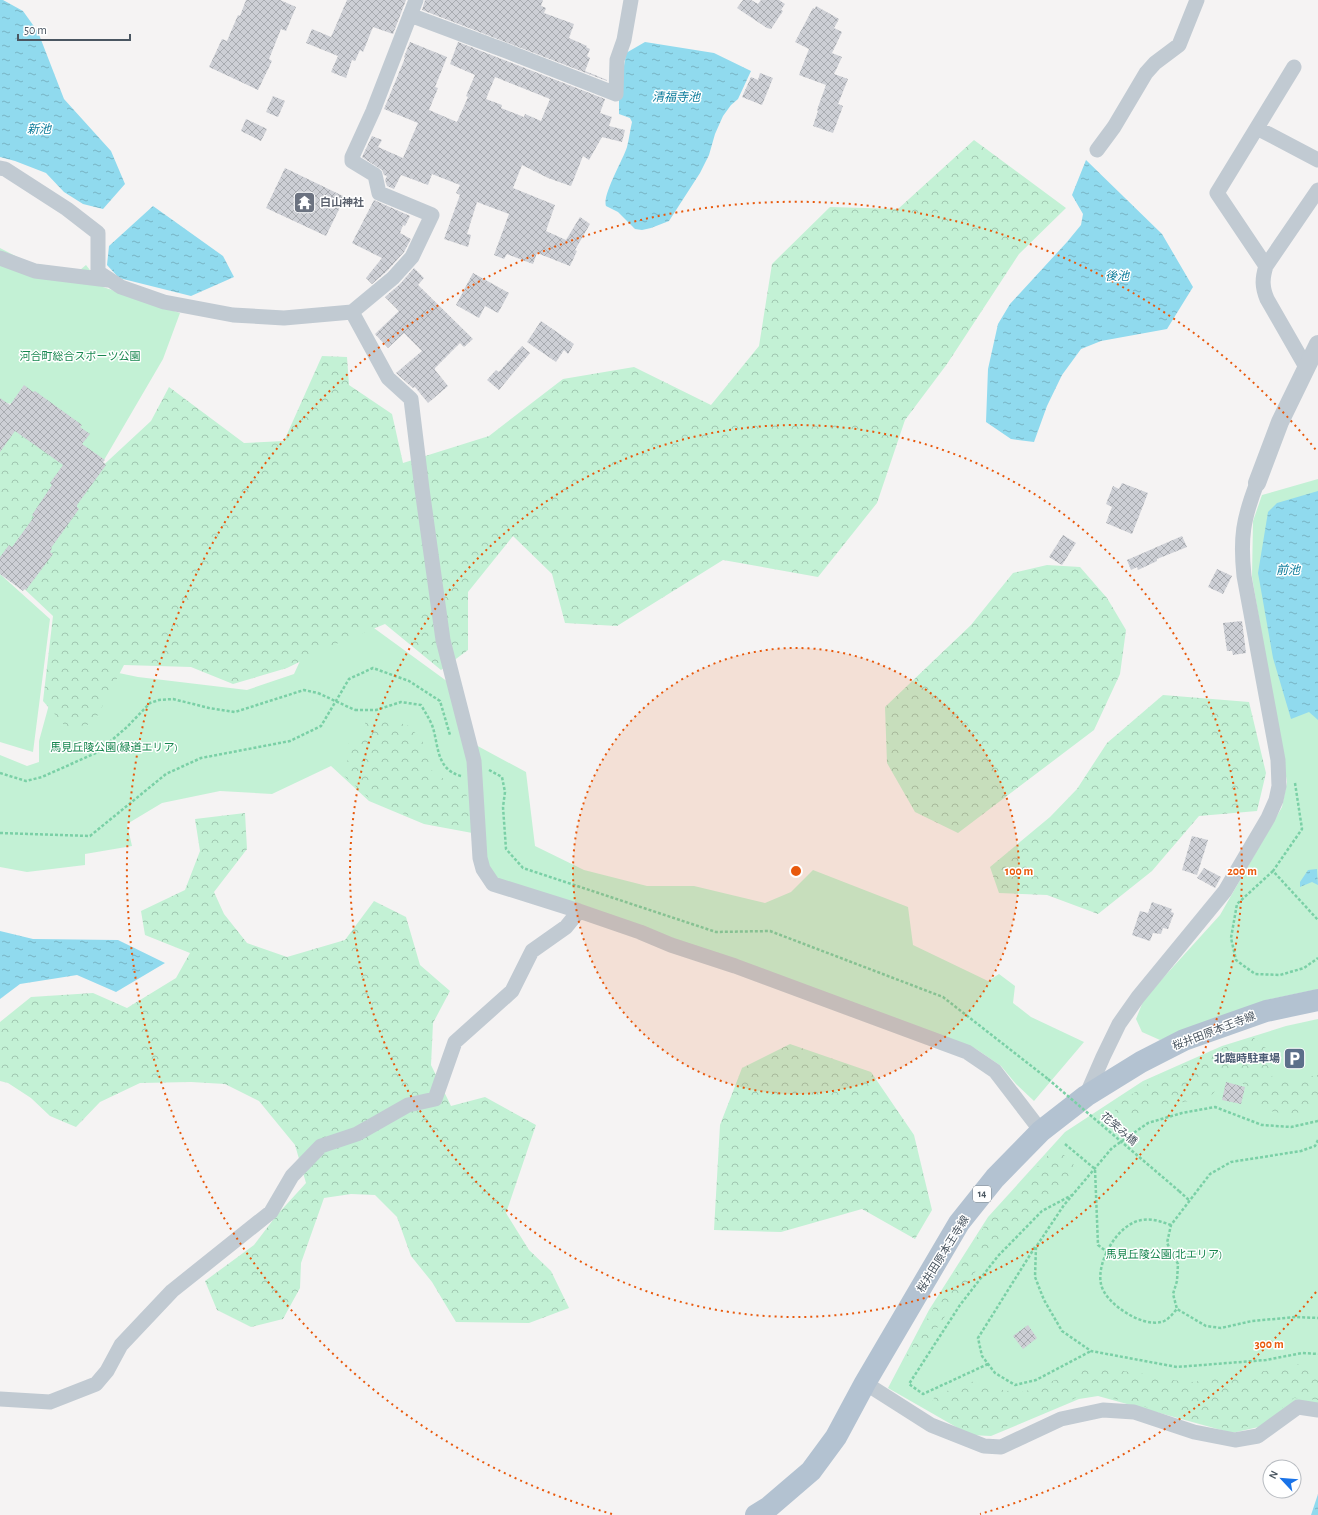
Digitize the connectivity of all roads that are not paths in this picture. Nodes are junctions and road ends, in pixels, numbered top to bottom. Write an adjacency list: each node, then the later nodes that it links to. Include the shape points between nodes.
1 (416, 0): 4 (street)
2 (631, 0): 4 (street, via 624,40 617,60 616,94)
3 (1197, 0): 7 (street, via 1179,45 1146,73)
4 (410, 15): 14 (street, via 352,160 375,175 379,193 432,215 412,257 393,278)
5 (1294, 67): 6 (street)
6 (1257, 128): 8 (street); 12 (street, via 1217,194)
7 (1097, 150)
8 (1318, 160)
9 (0, 168): 13 (street, via 67,209 98,233 98,272)
10 (1318, 190): 12 (street)
11 (0, 258): 13 (street, via 35,271)
12 (1266, 266): 16 (street, via 1262,288)
13 (110, 280): 14 (street, via 164,302 233,315 284,318)
14 (352, 312): 18 (street, via 388,378 412,399 443,640 474,761 480,858 483,869 493,884)
15 (1318, 344): 16 (street)
16 (1306, 367): 17 (street, via 1280,422)
17 (1257, 483): 20 (street, via 1247,507 1242,532 1242,557 1278,760 1279,786 1276,800 1225,890 1119,1024)
18 (579, 911): 21 (street, via 765,976 967,1052 995,1071); 23 (street, via 566,927 532,950 512,991 456,1042 434,1100 408,1105 357,1134 321,1146 292,1176 270,1212 172,1291 121,1345 107,1372 96,1384 50,1402)
19 (1318, 1000): 20 (main road, 桜井田原本王寺線 / 14, via 1266,1011 1184,1040)
20 (1086, 1096): 21 (main road, 桜井田原本王寺線 / 14)
21 (1042, 1131): 22 (main road, 桜井田原本王寺線 / 14, via 995,1178 960,1223)
22 (865, 1383): 24 (street, via 931,1425 984,1446 1001,1447 1061,1419 1103,1410 1134,1412 1194,1432 1235,1440 1258,1436 1298,1407); 25 (main road, 桜井田原本王寺線 / 14, via 836,1437 811,1471 770,1507)
23 (0, 1399)
24 (1318, 1410)
25 (756, 1515)

